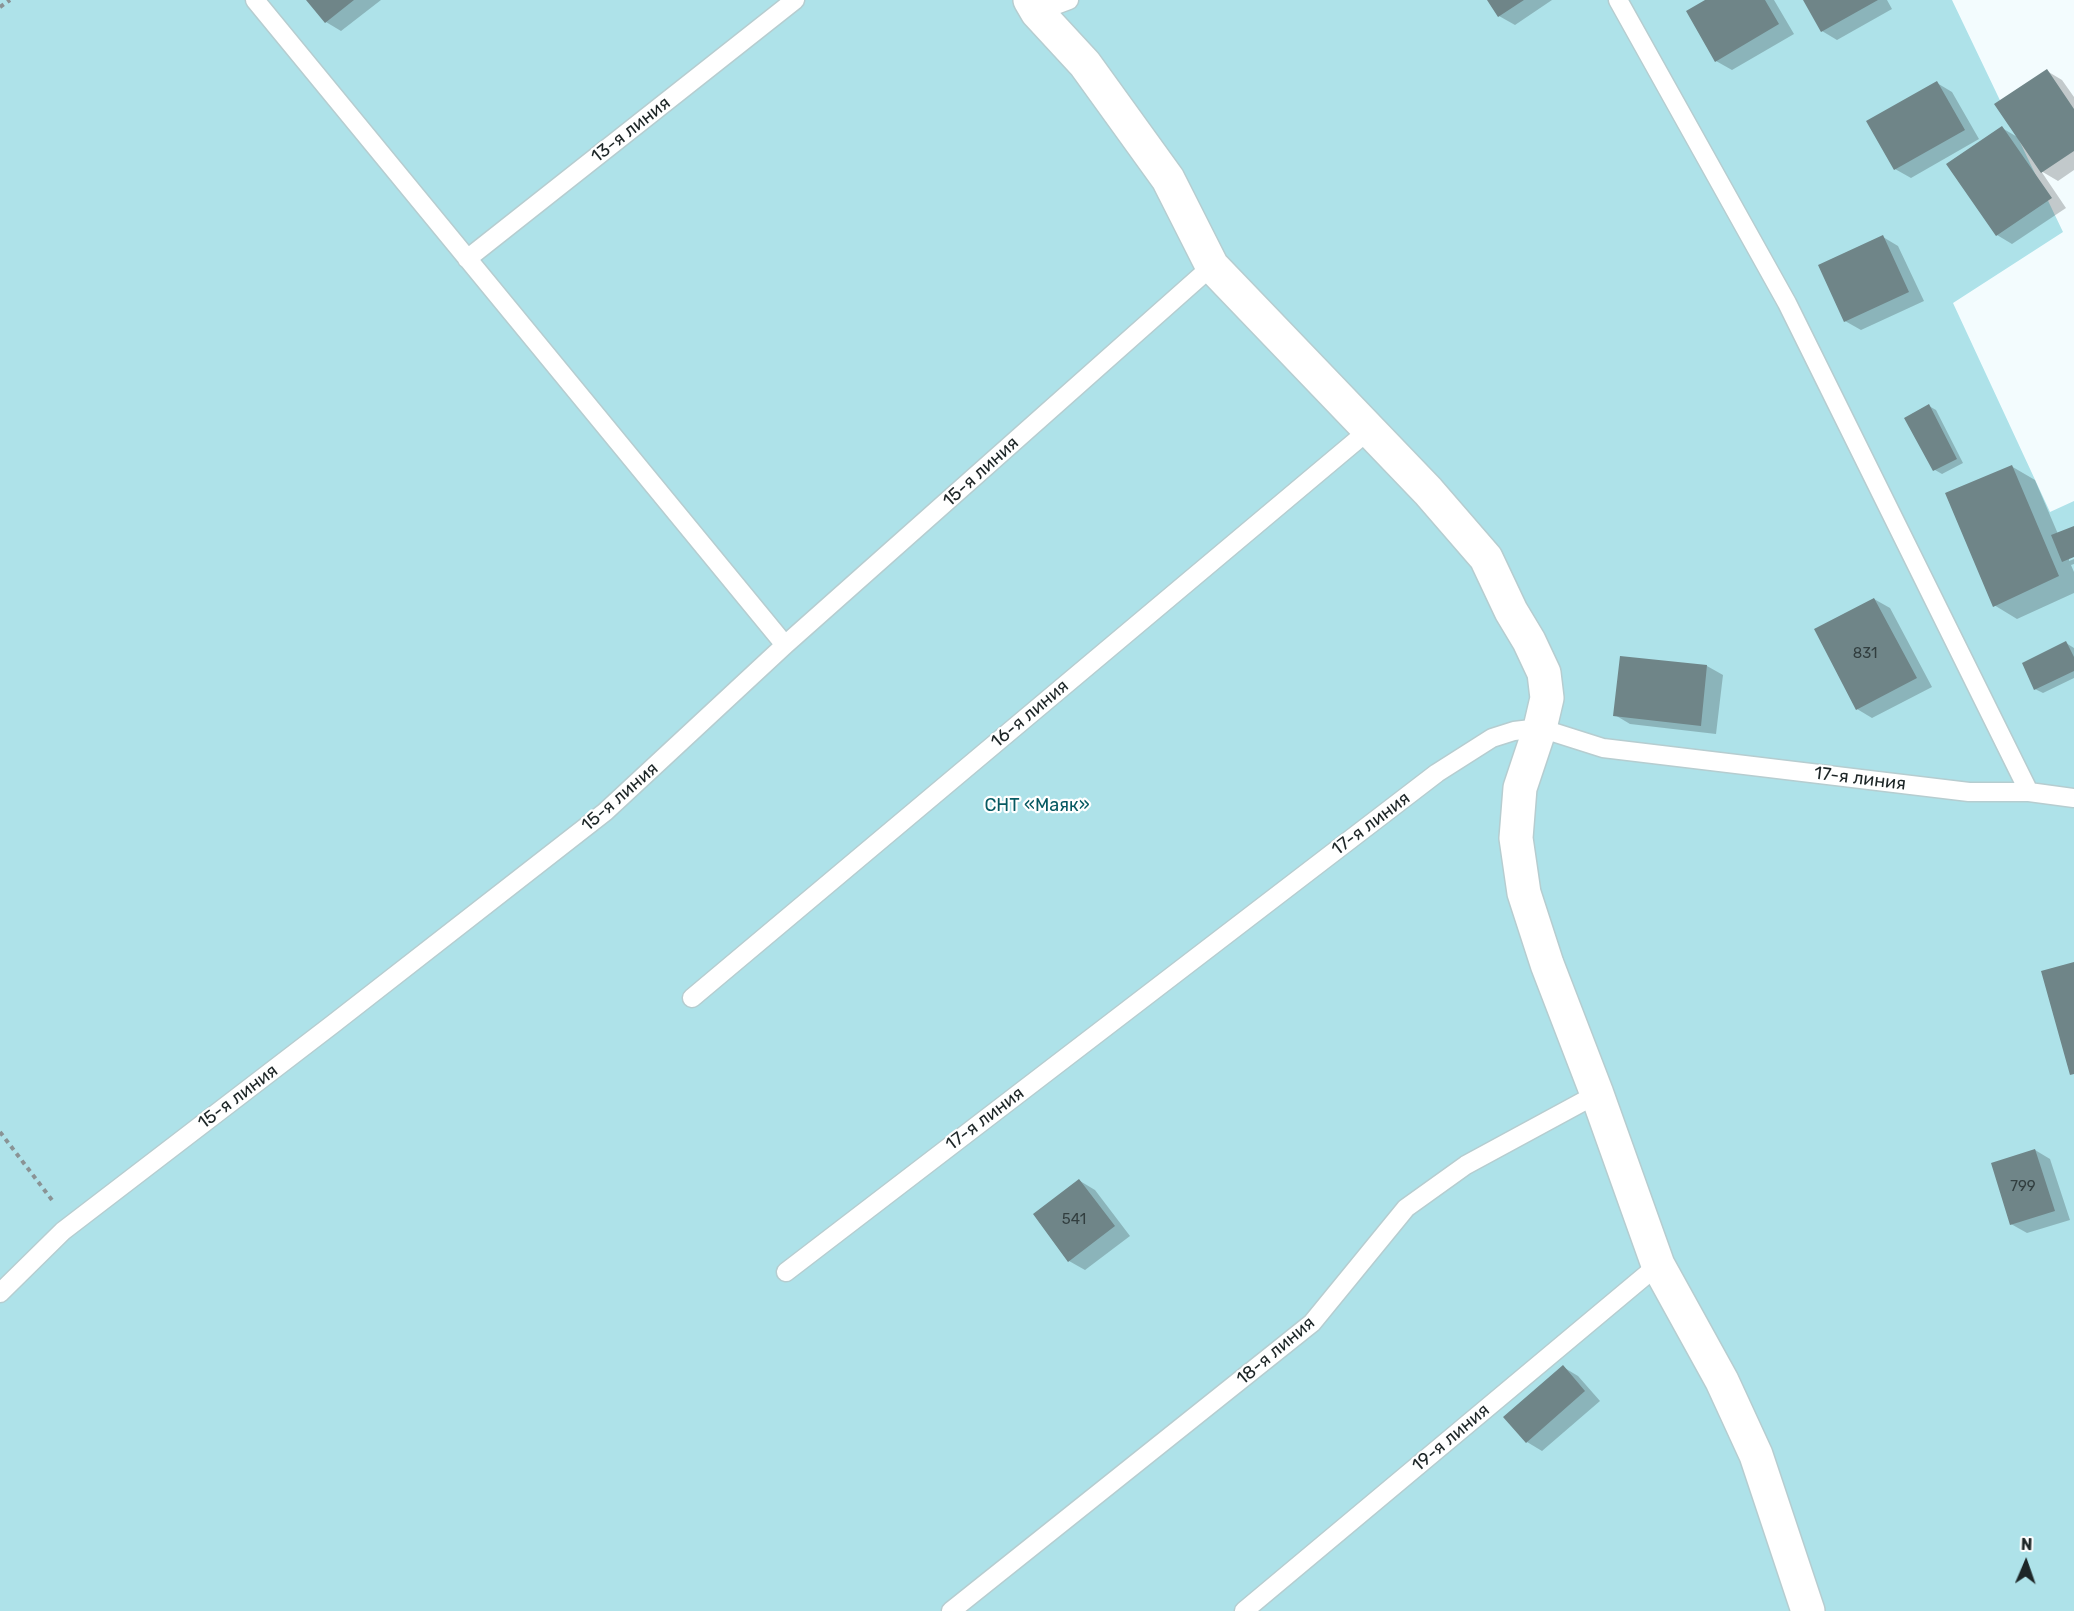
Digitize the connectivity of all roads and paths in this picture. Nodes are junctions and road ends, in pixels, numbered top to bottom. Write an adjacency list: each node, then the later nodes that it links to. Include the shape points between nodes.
1 (10, 0): 7 (path)
2 (255, 0): 8 (lane)
3 (795, 0): 8 (lane, 13-я линия)
4 (1069, 0): 6 (lane)
5 (1618, 0): 13 (lane, via 1787,303)
6 (1034, 6): 9 (street, via 1085,64 1168,179)
7 (0, 7)
8 (466, 259): 11 (lane)
9 (1212, 266): 10 (street); 11 (lane, 15-я линия)
10 (1369, 430): 12 (street, via 1486,558 1544,673 1547,698); 15 (lane, 16-я линия)
11 (786, 645): 18 (lane, 15-я линия, via 605,812)
12 (1540, 728): 13 (lane, 17-я линия, via 1603,748 1969,792); 16 (street, via 1520,788 1516,838 1524,893); 20 (lane, 17-я линия, via 1492,738 1437,773)
13 (2029, 792): 14 (lane, 17-я линия)
14 (2074, 798)
15 (692, 998)
16 (1597, 1094): 19 (street); 22 (lane, 18-я линия, via 1466,1165 1406,1208 1312,1323)
17 (0, 1132): 18 (path)
18 (71, 1225): 21 (lane, 15-я линия)
19 (1658, 1265): 23 (lane, 19-я линия); 24 (street, via 1722,1381 1756,1455)
20 (786, 1272)
21 (0, 1293)
22 (951, 1611)
23 (1244, 1611)
24 (1809, 1611)

